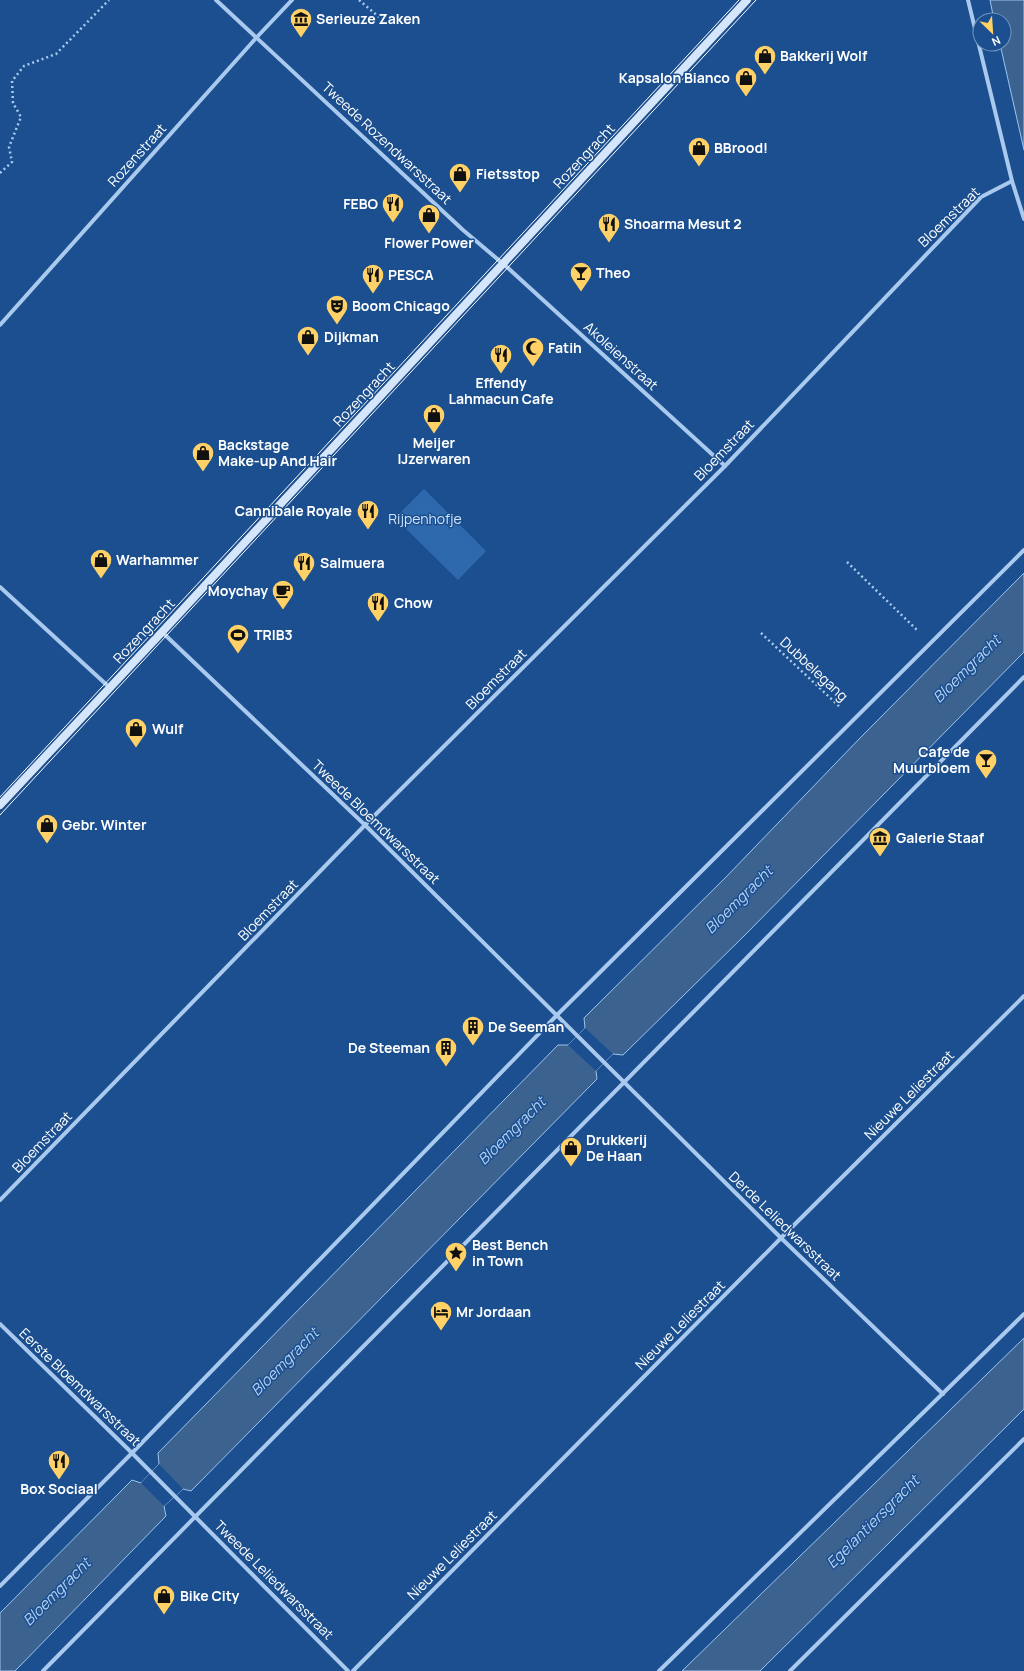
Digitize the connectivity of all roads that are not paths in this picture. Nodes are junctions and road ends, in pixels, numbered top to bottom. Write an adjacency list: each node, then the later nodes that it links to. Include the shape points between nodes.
1 (216, 0): 5 (street, Tweede Rozendwarsstraat)
2 (292, 0): 5 (street, Rozenstraat)
3 (747, 0): 8 (street, Rozengracht)
4 (968, 0): 6 (street)
5 (257, 37): 8 (street, Tweede Rozendwarsstraat, via 463,230); 9 (street, Rozenstraat)
6 (1012, 181): 7 (street); 10 (street, Bloemstraat, via 981,197)
7 (1024, 219)
8 (503, 264): 10 (street, Akoleienstraat); 13 (street, Rozengracht)
9 (0, 325)
10 (725, 466): 17 (street, Bloemstraat)
11 (1024, 550): 19 (street)
12 (0, 587): 15 (street)
13 (162, 632): 15 (street, Rozengracht); 17 (street, Tweede Bloemdwarsstraat)
14 (1024, 677): 21 (street)
15 (109, 687): 16 (street, Rozengracht)
16 (0, 805)
17 (365, 826): 19 (street, Tweede Bloemdwarsstraat); 22 (street, Bloemstraat)
18 (1024, 996): 23 (street, Nieuwe Leliestraat)
19 (557, 1015): 20 (street, Tweede Bloemdwarsstraat); 28 (street)
20 (614, 1072): 21 (street, Derde Leliedwarsstraat)
21 (625, 1083): 23 (street, Derde Leliedwarsstraat); 30 (street)
22 (0, 1200)
23 (781, 1238): 26 (street, Derde Leliedwarsstraat); 34 (street, Nieuwe Leliestraat)
24 (1024, 1314): 26 (street)
25 (0, 1324): 28 (street, Eerste Bloemdwarsstraat)
26 (943, 1394): 35 (street)
27 (1024, 1439): 36 (street)
28 (132, 1453): 29 (street, Eerste Bloemdwarsstraat); 31 (street)
29 (183, 1505): 30 (street, Tweede Leliedwarsstraat)
30 (196, 1517): 32 (street); 33 (street, Tweede Leliedwarsstraat)
31 (0, 1586)
32 (43, 1671)
33 (348, 1671)
34 (353, 1671)
35 (658, 1671)
36 (790, 1671)

